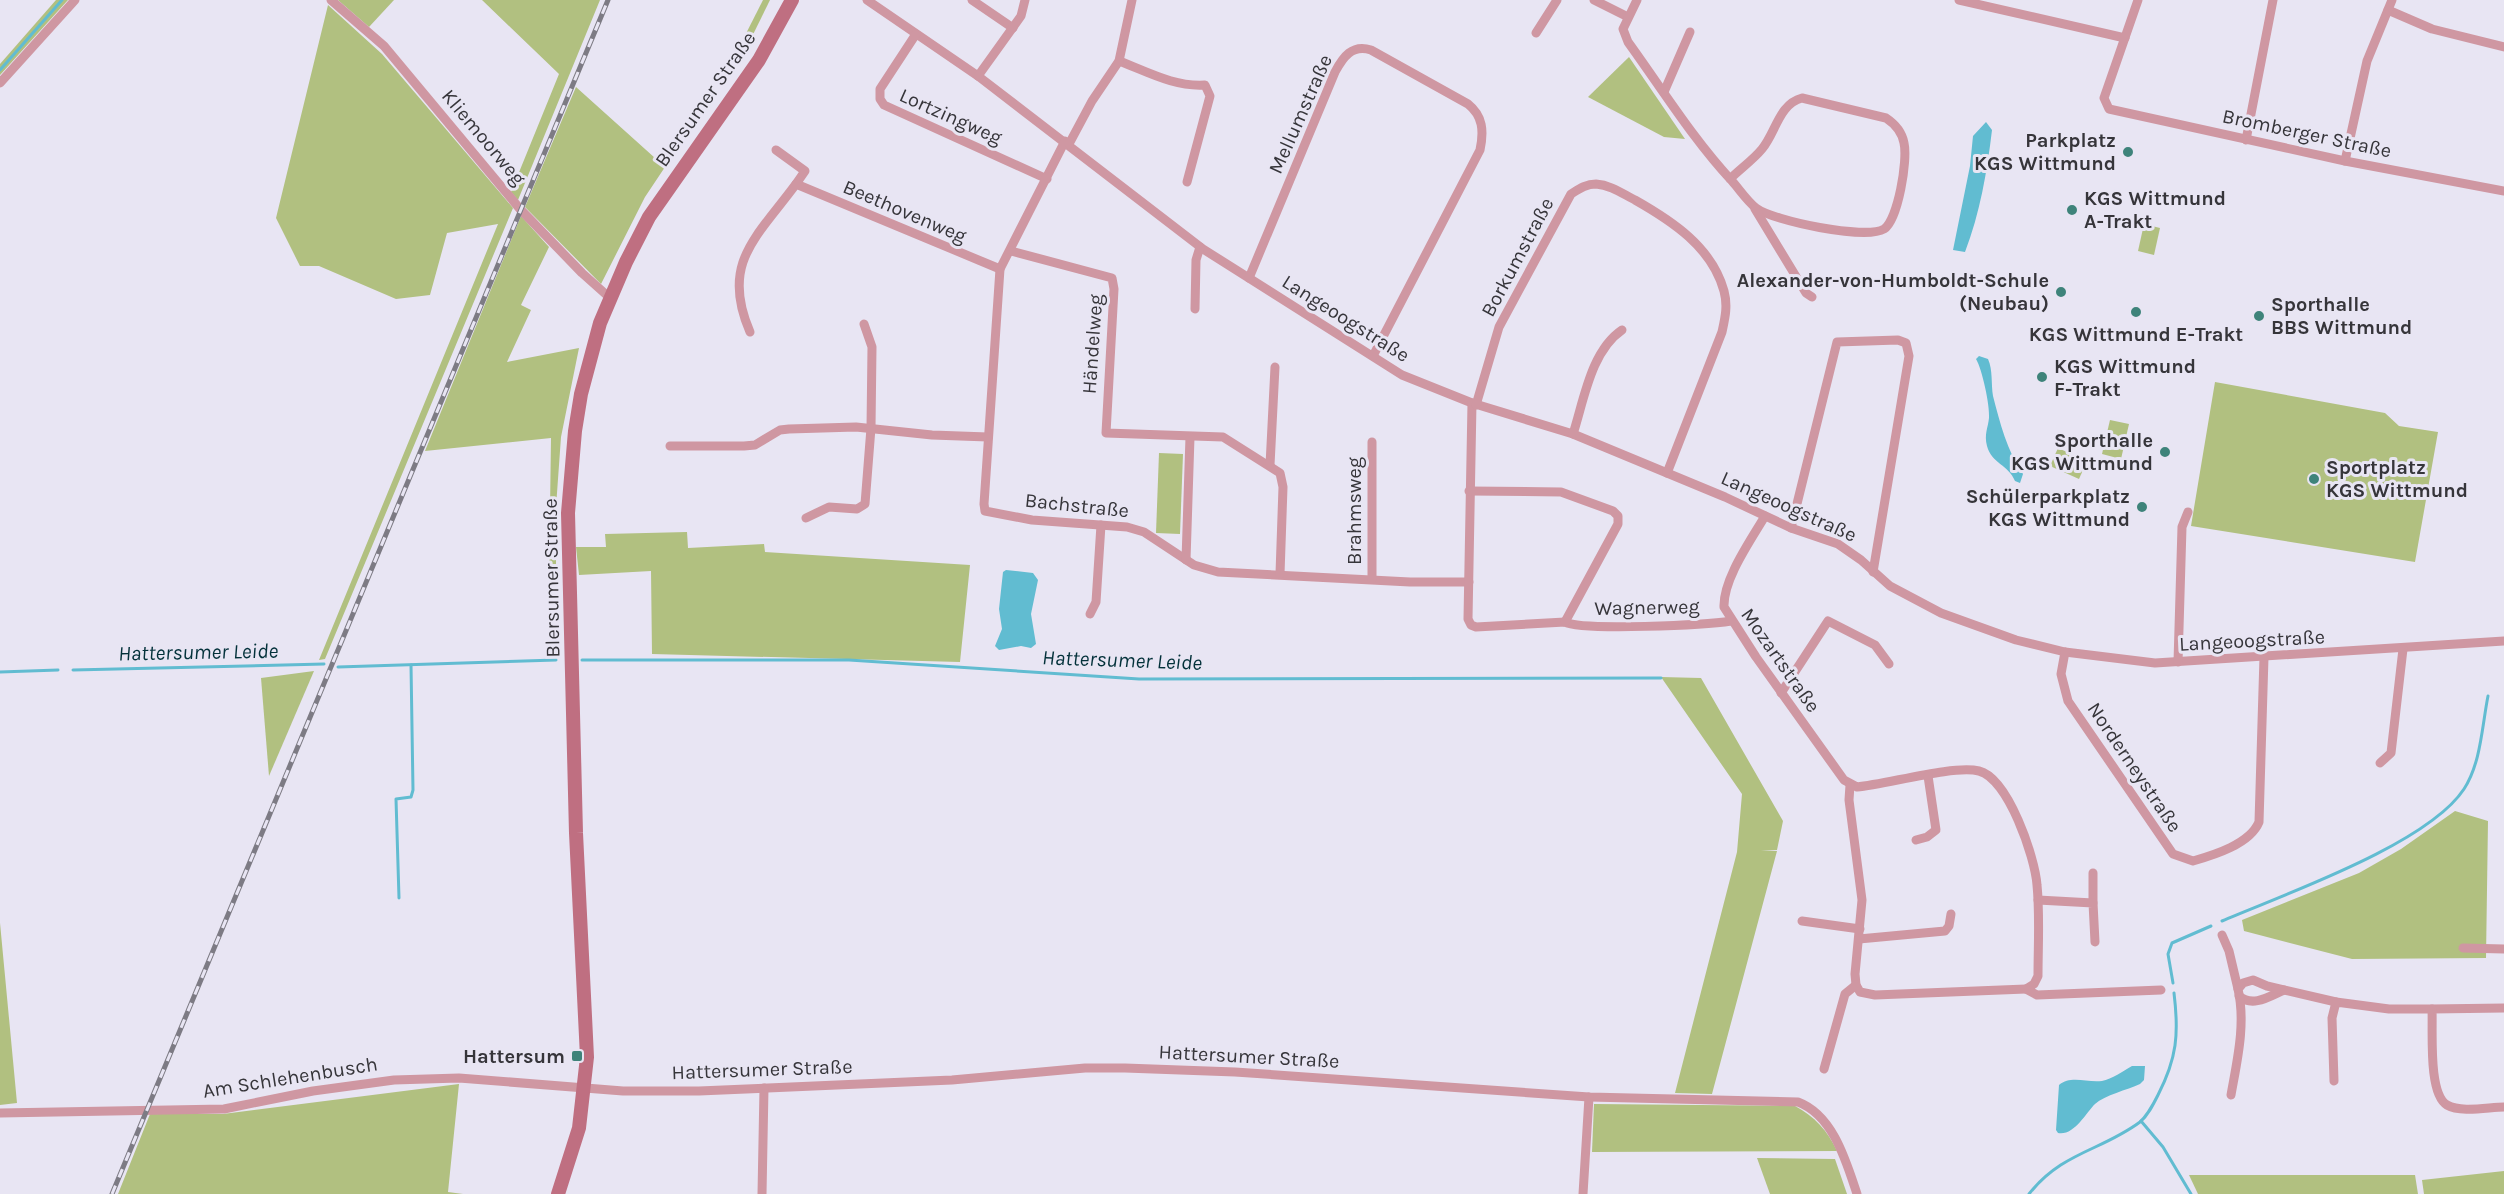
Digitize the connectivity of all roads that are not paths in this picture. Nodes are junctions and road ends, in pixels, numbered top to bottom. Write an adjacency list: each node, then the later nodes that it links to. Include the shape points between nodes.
1 (75, 0): 26 (street)
2 (331, 0): 43 (street, Kliemoorweg, via 384,46 520,209)
3 (792, 0): 15 (main road, Blersumer Straße)
4 (867, 0): 21 (street, Langeoogstraße)
5 (972, 0): 18 (street)
6 (1025, 0): 18 (street)
7 (1132, 0): 24 (street)
8 (1557, 0): 20 (street)
9 (1594, 0): 17 (street)
10 (1637, 0): 17 (street)
11 (1959, 0): 22 (street)
12 (2138, 0): 22 (street)
13 (2273, 0): 28 (street)
14 (2392, 0): 16 (street)
15 (785, 6): 43 (main road, Blersumer Straße, via 759,60 649,217)
16 (2388, 10): 23 (street, via 2432,29); 31 (street, via 2367,61)
17 (1628, 17): 27 (street, via 1623,34)
18 (1013, 28): 25 (street)
19 (1690, 32): 27 (street)
20 (1536, 33)
21 (916, 34): 25 (street, Langeoogstraße); 32 (street, Lortzingweg, via 880,89 884,105)
22 (2125, 38): 28 (street, Bromberger Straße, via 2105,105 2124,114)
23 (2504, 47)
24 (1119, 61): 29 (street, Bachstraße); 34 (street, via 1172,83 1205,86 1210,96)
25 (978, 76): 29 (street, Langeoogstraße)
26 (0, 83)
27 (1664, 92): 33 (street)
28 (2246, 140): 31 (street, Bromberger Straße)
29 (1067, 143): 32 (street, Bachstraße); 38 (street, Langeoogstraße)
30 (776, 150): 35 (street, via 805,171)
31 (2345, 160): 36 (street, Bromberger Straße)
32 (1047, 179): 39 (street, Bachstraße)
33 (1730, 179): 37 (street); 37 (street, via 1762,149 1793,100 1802,98 1886,118 1901,133 1905,157 1895,214 1883,230 1854,233 1768,216)
34 (1188, 182)
35 (796, 184): 40 (street, Beethovenweg); 47 (street, via 742,259 740,309)
36 (2504, 191)
37 (1755, 207): 42 (street)
38 (1200, 247): 41 (street, Langeoogstraße); 44 (street)
39 (1011, 251): 40 (street, Bachstraße); 54 (street, Händelweg, via 1112,278 1106,433)
40 (1000, 269): 53 (street, Bachstraße)
41 (1249, 278): 48 (street, Langeoogstraße); 48 (street, Mellumstraße, via 1335,72 1349,52 1371,50 1468,104 1480,120 1480,150)
42 (1812, 297)
43 (610, 298): 104 (main road, Blersumer Straße, via 581,394 569,503 576,833 587,1038)
44 (1195, 309)
45 (864, 324): 51 (street, via 872,347)
46 (1622, 330): 52 (street, via 1608,339 1596,363)
47 (750, 332)
48 (1373, 356): 50 (street, Langeoogstraße, via 1422,385)
49 (1275, 368): 57 (street)
50 (1474, 404): 52 (street, Langeoogstraße); 58 (street, Borkumstraße, via 1500,327 1571,194 1595,184 1609,186 1682,228 1710,263 1724,289 1727,310 1722,332); 59 (street)
51 (871, 428): 53 (street); 56 (street, via 780,430 755,445 744,446); 62 (street, via 865,504 856,509 830,507)
52 (1573, 434): 58 (street, Langeoogstraße)
53 (988, 437): 63 (street, Bachstraße, via 985,511 1032,520)
54 (1190, 437): 57 (street, Händelweg, via 1223,437); 65 (street)
55 (1372, 442): 68 (street, Brahmsweg)
56 (670, 446)
57 (1270, 465): 67 (street, via 1283,478)
58 (1667, 473): 61 (street, Langeoogstraße)
59 (1469, 490): 69 (street); 72 (street, Wagnerweg, via 1561,492 1618,516 1618,524)
60 (2188, 512): 77 (street, via 2182,527)
61 (1765, 516): 64 (street, Langeoogstraße); 71 (street, Mozartstraße, via 1726,589 1724,607)
62 (806, 518)
63 (1101, 525): 65 (street, Bachstraße, via 1144,532); 70 (street, via 1096,602)
64 (1791, 528): 66 (street, Langeoogstraße, via 1838,544); 66 (street, via 1833,349 1838,342 1906,343 1910,356)
65 (1186, 560): 67 (street, Bachstraße, via 1218,572)
66 (1873, 572): 75 (street, Langeoogstraße, via 1890,586 1941,613 2016,640)
67 (1280, 574): 68 (street, Bachstraße)
68 (1372, 579): 69 (street, Bachstraße)
69 (1469, 582): 72 (street, Wagnerweg, via 1471,625)
70 (1090, 614)
71 (1731, 621): 72 (street, Wagnerweg, via 1603,627); 79 (street, Mozartstraße)
72 (1565, 622)
73 (2504, 641): 74 (street, Langeoogstraße)
74 (2403, 649): 76 (street, Langeoogstraße); 80 (street, via 2391,753)
75 (2065, 652): 76 (street, Norderneystraße, via 2061,675 2068,701 2173,854 2193,861 2247,837 2259,822); 77 (street, Langeoogstraße, via 2155,663)
76 (2264, 657): 77 (street, Langeoogstraße)
77 (2178, 662)
78 (1889, 664): 79 (street, via 1875,645 1828,621)
79 (1781, 693): 82 (street, Mozartstraße)
80 (2380, 763)
81 (1928, 776): 82 (street); 83 (street, via 1936,830); 85 (street, via 1966,769 1980,771 1998,784 2019,823 2037,882)
82 (1850, 785): 89 (street, via 1862,900)
83 (1916, 840)
84 (2093, 873): 86 (street)
85 (2038, 900): 86 (street); 95 (street, via 2038,976)
86 (2093, 903): 91 (street)
87 (1951, 914): 89 (street, via 1945,931)
88 (1802, 921): 89 (street)
89 (1859, 934): 94 (street)
90 (2222, 935): 98 (street)
91 (2095, 942)
92 (2463, 948): 93 (street)
93 (2504, 949)
94 (1856, 985): 95 (street, via 1860,992 1875,995); 102 (street, via 1845,994)
95 (2026, 989): 96 (street, via 2037,995)
96 (2161, 990)
97 (2284, 990): 98 (street, via 2259,1000 2244,1000); 98 (street, via 2253,980 2243,983); 99 (street)
98 (2239, 992): 106 (street, via 2240,1035)
99 (2336, 1002): 101 (street, via 2389,1009); 103 (street, via 2332,1018)
100 (2504, 1008): 101 (street)
101 (2432, 1009): 108 (street, via 2435,1086 2441,1100 2452,1107)
102 (1824, 1069)
103 (2334, 1081)
104 (585, 1088): 105 (street, Hattersumer Straße); 109 (street, Am Schlehenbusch, via 459,1078 394,1080 224,1109); 110 (main road, Blersumer Straße, via 573,1152)
105 (764, 1088): 107 (street, Hattersumer Straße, via 1125,1068); 111 (street)
106 (2231, 1095)
107 (1589, 1097): 112 (street); 113 (street, Hattersumer Straße, via 1798,1102 1808,1106 1832,1133)
108 (2504, 1107)
109 (0, 1113)
110 (558, 1194)
111 (762, 1194)
112 (1583, 1194)
113 (1857, 1194)

